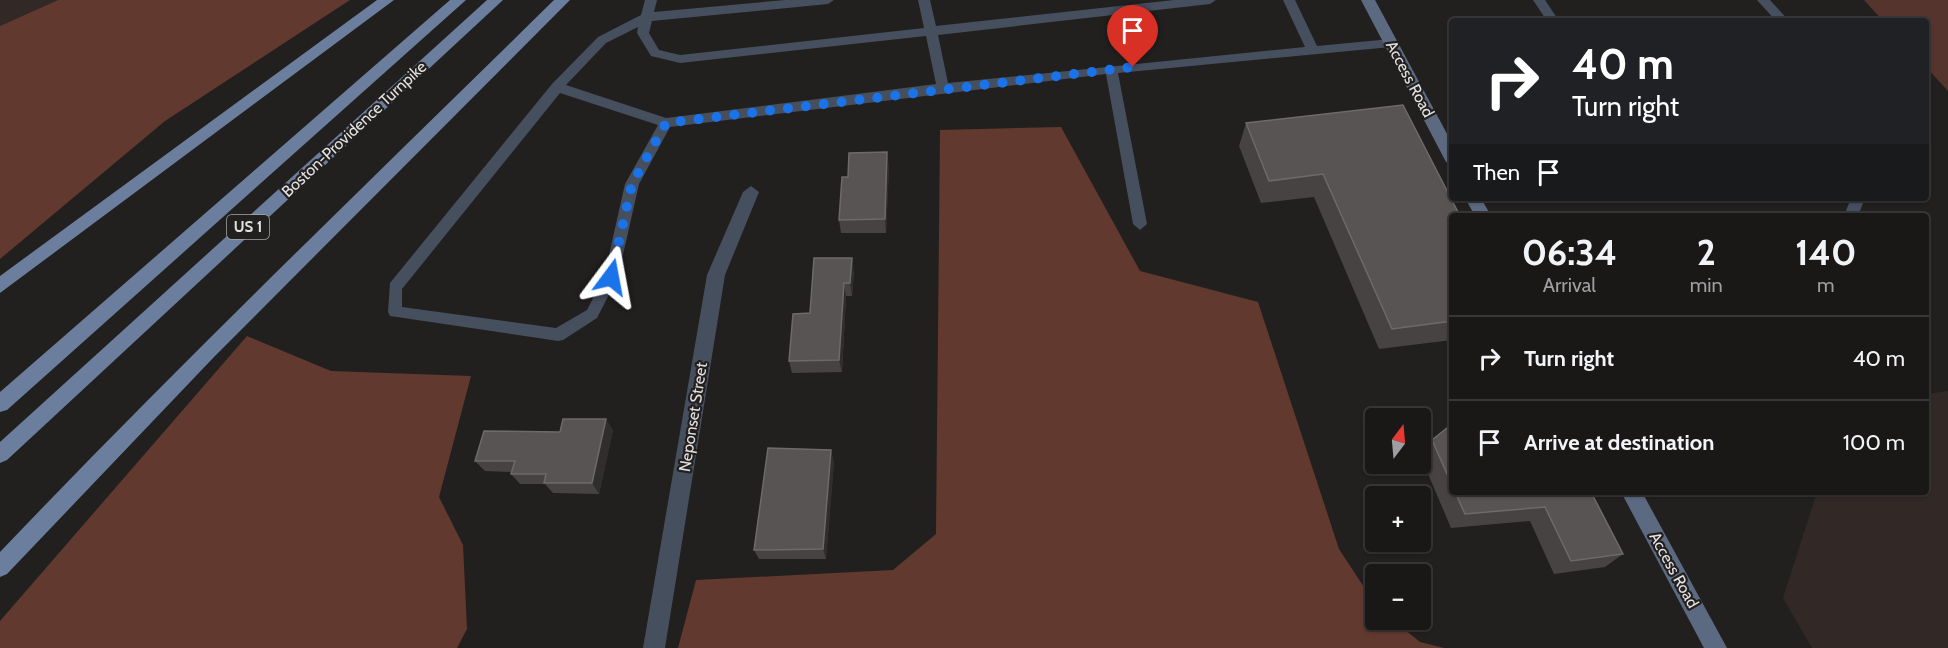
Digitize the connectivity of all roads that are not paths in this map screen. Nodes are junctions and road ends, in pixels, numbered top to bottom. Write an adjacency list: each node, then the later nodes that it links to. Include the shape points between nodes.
1 (387, 0): 26 (main road)
2 (459, 0): 27 (main road, Boston-Providence Turnpike / US 1)
3 (496, 0): 28 (main road, Boston-Providence Turnpike / US 1)
4 (563, 0): 30 (main road, via 225,335)
5 (651, 0): 13 (lane)
6 (828, 0): 13 (lane)
7 (924, 0): 16 (lane)
8 (1210, 0): 16 (lane)
9 (1289, 0): 18 (lane)
10 (1368, 0): 17 (street, Access Road)
11 (1539, 0): 14 (lane)
12 (1763, 0): 15 (lane)
13 (647, 17): 16 (lane, via 644,33 656,53 680,59); 20 (lane, via 602,40)
14 (1551, 18)
15 (1780, 18)
16 (929, 31): 21 (lane)
17 (1391, 43): 18 (lane); 23 (street, Access Road)
18 (1313, 50): 19 (lane)
19 (1111, 69): 21 (lane); 25 (lane)
20 (557, 87): 22 (lane); 22 (lane, via 395,287 395,312 558,336 592,314 611,277 632,184)
21 (943, 88): 22 (lane)
22 (666, 123)
23 (1449, 152)
24 (751, 192): 31 (street, Neponset Street, via 717,275)
25 (1140, 224)
26 (0, 286)
27 (0, 404)
28 (0, 454)
29 (1633, 495): 32 (street, Access Road)
30 (0, 567)
31 (654, 648)
32 (1716, 648)

